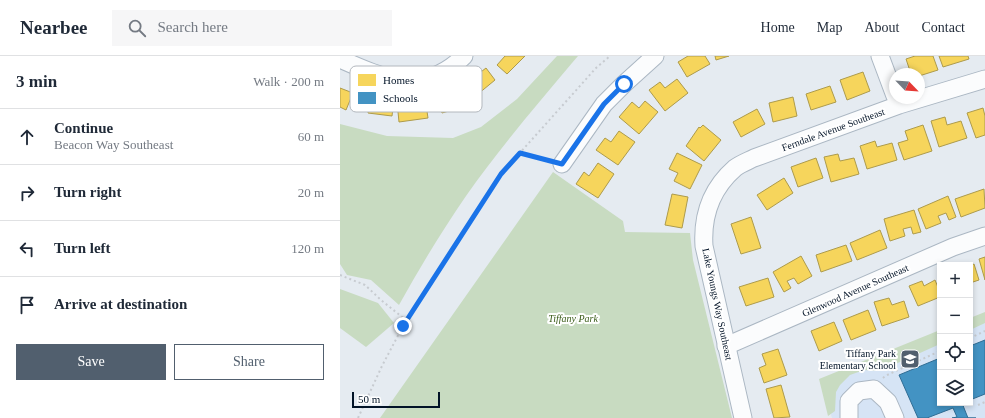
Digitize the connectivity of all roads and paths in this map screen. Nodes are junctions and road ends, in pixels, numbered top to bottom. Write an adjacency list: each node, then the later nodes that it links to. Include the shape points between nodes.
1 (464, 56): 7 (street)
2 (610, 56): 12 (path, via 596,68)
3 (655, 56): 13 (street, via 604,104)
4 (880, 56): 8 (street)
5 (340, 59): 6 (street)
6 (356, 66)
7 (452, 66)
8 (889, 79)
9 (985, 79): 10 (street, Ferndale Avenue Southeast)
10 (925, 93)
11 (889, 103): 14 (street, Ferndale Avenue Southeast, via 754,158 735,168)
12 (520, 153): 13 (path); 17 (path, via 501,174)
13 (562, 164)
14 (714, 191): 20 (street, Lake Youngs Way Southeast, via 705,218 704,246)
15 (985, 236): 20 (street, Glenwood Avenue Southeast, via 953,247)
16 (340, 275): 17 (path, via 365,285)
17 (407, 321): 25 (path, via 382,366)
18 (985, 331): 19 (path)
19 (973, 337)
20 (726, 346): 26 (street, Lake Youngs Way Southeast)
21 (937, 352): 22 (path, via 885,376)
22 (874, 389): 27 (street, via 859,391 849,400); 28 (street, via 888,402)
23 (985, 402): 24 (path)
24 (978, 405)
25 (358, 418)
26 (743, 418)
27 (849, 418)
28 (895, 418)

